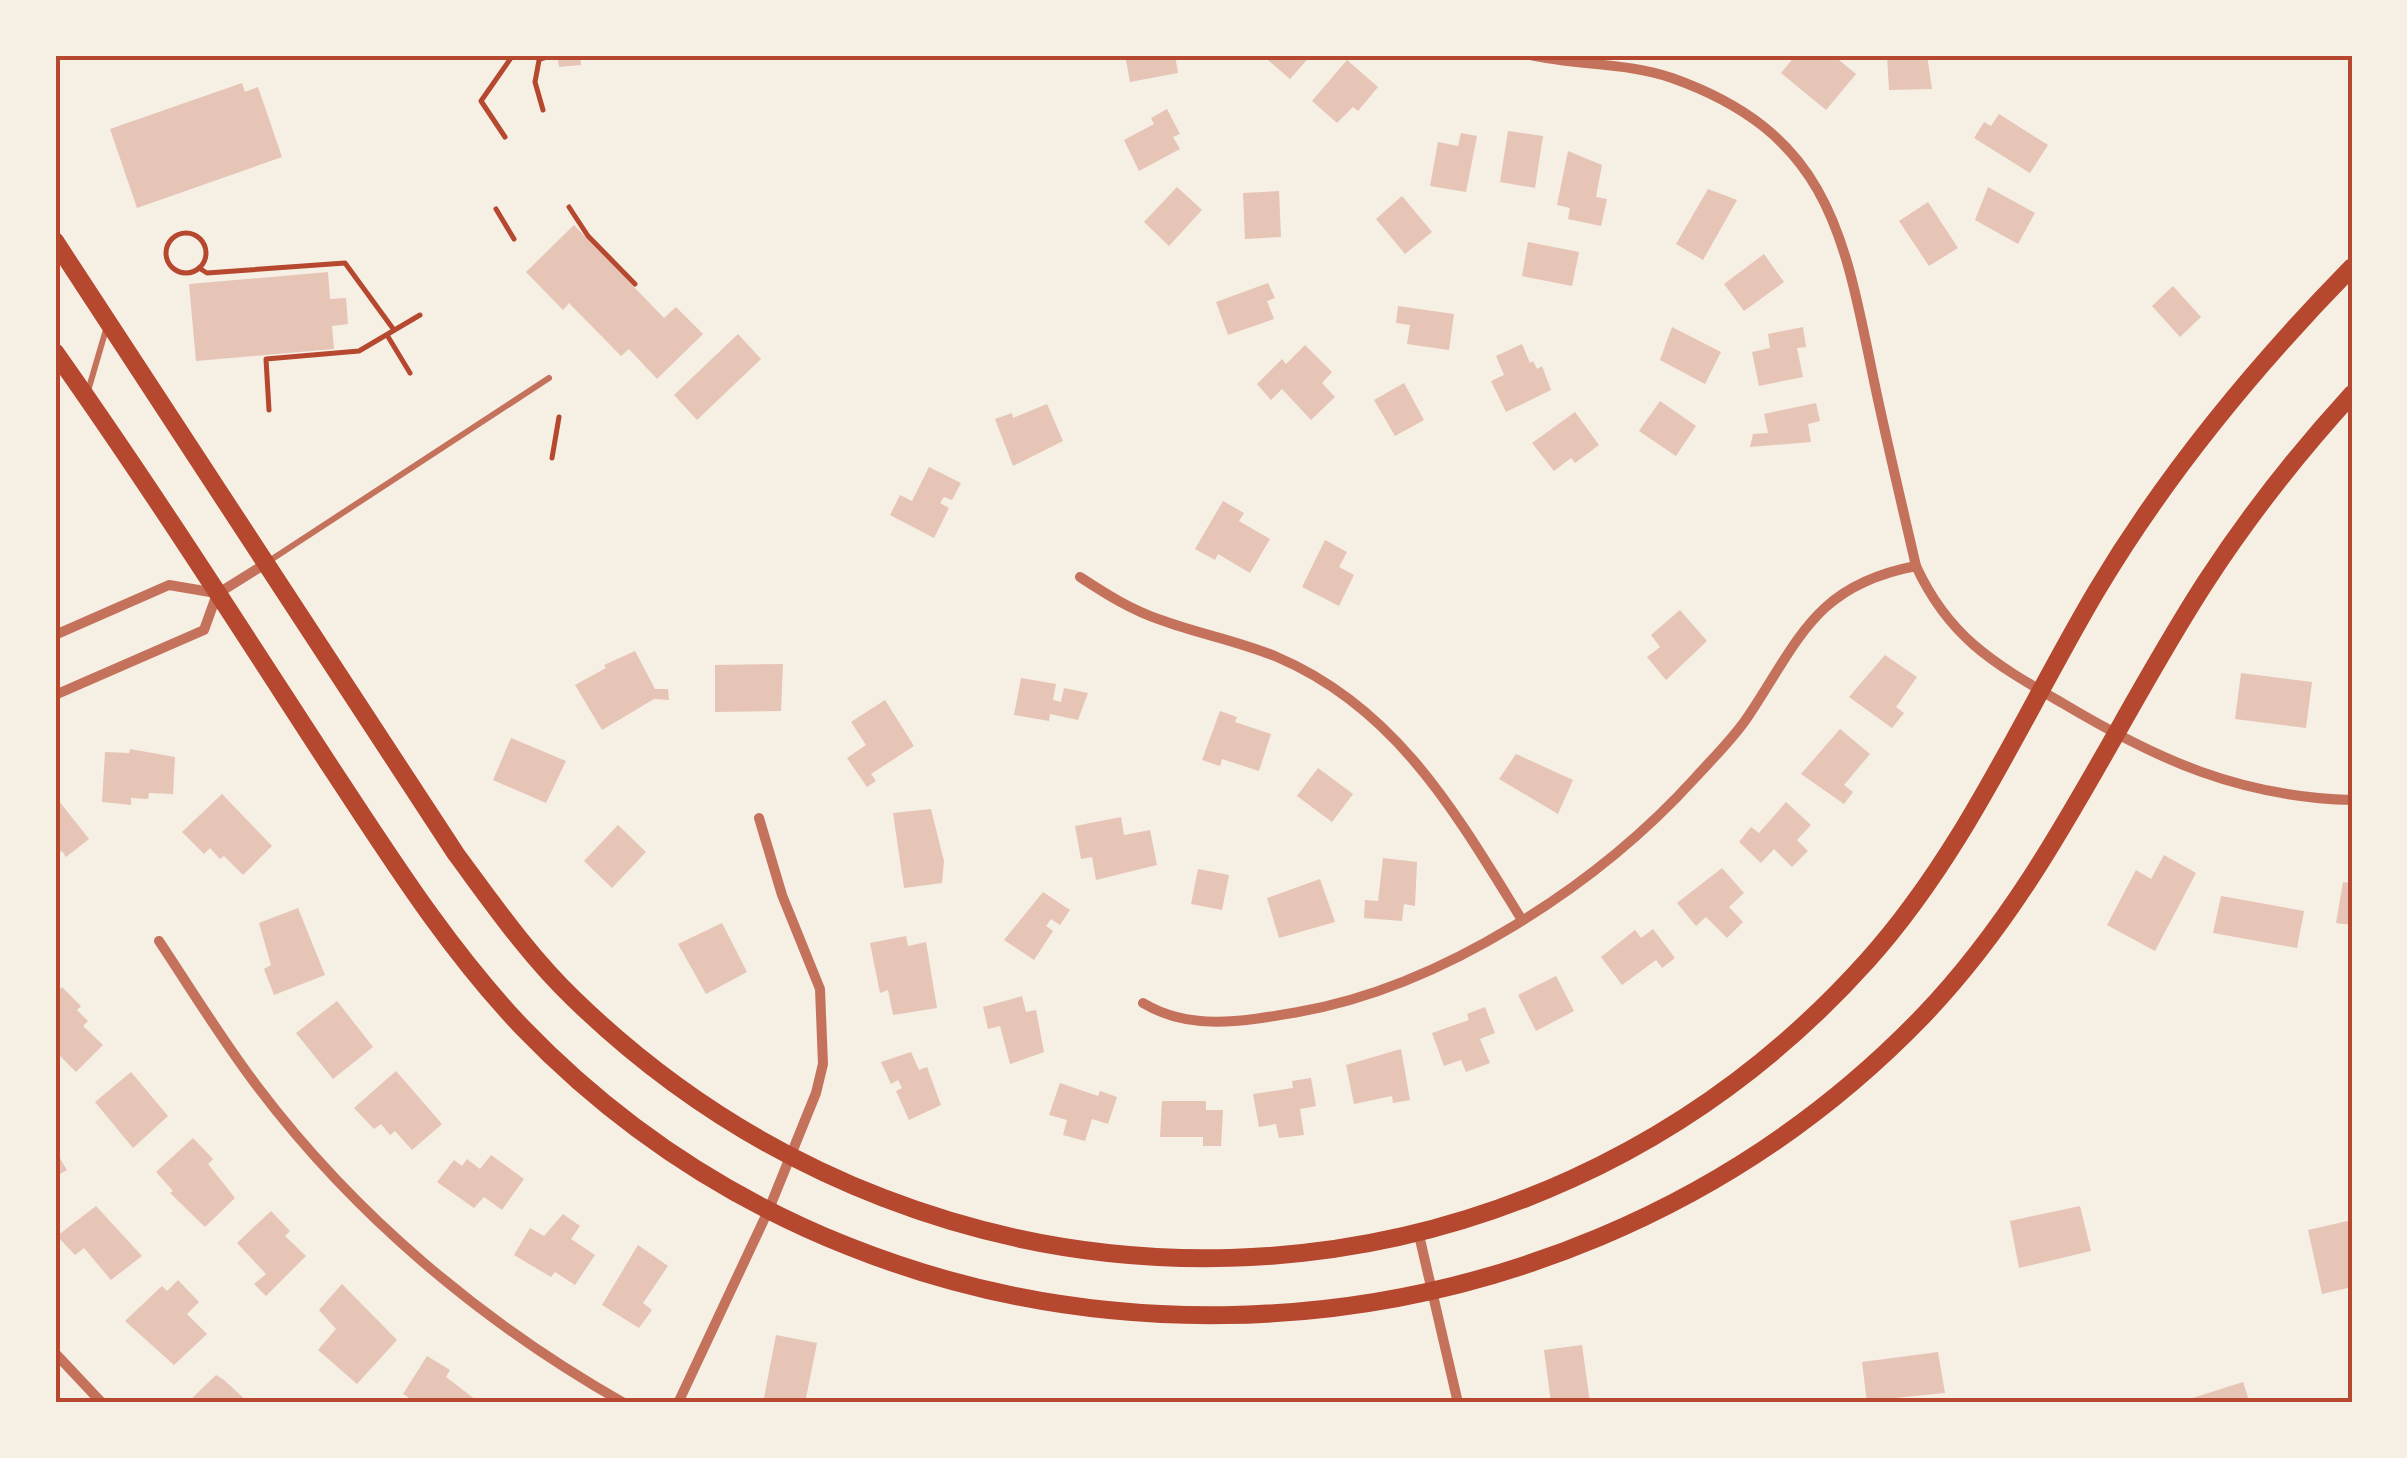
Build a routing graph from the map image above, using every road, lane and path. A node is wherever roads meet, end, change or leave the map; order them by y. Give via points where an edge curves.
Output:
1 (514, 55) edge
2 (554, 55) edge
3 (1530, 55) edge
4 (540, 57) edge
5 (544, 110) dead end
6 (505, 136) dead end
7 (570, 207) dead end
8 (496, 209) dead end
9 (514, 239) dead end
10 (55, 241) edge
11 (198, 268) junction
12 (2352, 268) edge
13 (635, 284) dead end
14 (420, 315) dead end
15 (108, 324) junction
16 (394, 330) junction
17 (387, 335) junction
18 (55, 352) edge
19 (410, 373) dead end
20 (549, 378) dead end
21 (2352, 394) edge
22 (87, 397) junction
23 (270, 410) dead end
24 (559, 417) dead end
25 (552, 458) dead end
26 (265, 564) junction
27 (1916, 566) junction
28 (1080, 578) dead end
29 (217, 594) junction
30 (55, 635) edge
31 (2040, 690) junction
32 (55, 695) edge
33 (2116, 735) junction
34 (2352, 800) edge
35 (759, 818) dead end
36 (1522, 920) junction
37 (158, 941) dead end
38 (1143, 1004) dead end
39 (791, 1156) junction
40 (769, 1209) junction
41 (1419, 1235) junction
42 (1433, 1291) junction
43 (55, 1354) edge
44 (102, 1403) edge
45 (624, 1403) edge
46 (678, 1403) edge
47 (1458, 1403) edge

1 - 6 path via 481,101
2 - 4 path
3 - 27 street via 1670,77 1718,98 1770,134 1807,174 1850,260
4 - 5 path via 536,82
7 - 13 path
8 - 9 path
10 - 15 main road
11 - 11 path via 206,256 201,240 188,234 174,238 166,253 170,264 184,273
11 - 16 path via 207,273 345,263
12 - 31 main road via 2216,416 2099,587
14 - 16 path
15 - 22 lane
15 - 26 main road
16 - 17 path
17 - 19 path
17 - 23 path via 359,351 266,359
18 - 22 main road
20 - 26 lane
21 - 33 main road via 2260,503
22 - 29 main road
24 - 25 path
26 - 29 street
26 - 39 main road via 456,854 568,994 654,1068
27 - 31 street via 1952,629
27 - 36 street via 1883,572 1825,604 1794,639 1747,718 1692,781 1619,850
28 - 36 street via 1144,614 1280,658 1360,706 1444,794
29 - 30 street via 169,585
29 - 32 street via 204,630
29 - 40 main road via 471,970 582,1083 634,1125
31 - 33 street
31 - 41 main road via 1914,905 1768,1057 1641,1146 1515,1205
33 - 34 street via 2216,780
33 - 42 main road via 2028,885 1980,951 1926,1013 1818,1111 1671,1205 1598,1239
35 - 39 street via 820,988 825,1026 816,1093
36 - 38 street via 1448,960 1316,1009 1203,1023
37 - 45 street via 256,1085 362,1206 512,1334
39 - 40 street
39 - 41 main road via 966,1227 1113,1255 1279,1258
40 - 42 main road via 886,1262 972,1288 1113,1314 1263,1315
40 - 46 street
41 - 42 street
42 - 47 street
43 - 44 street

